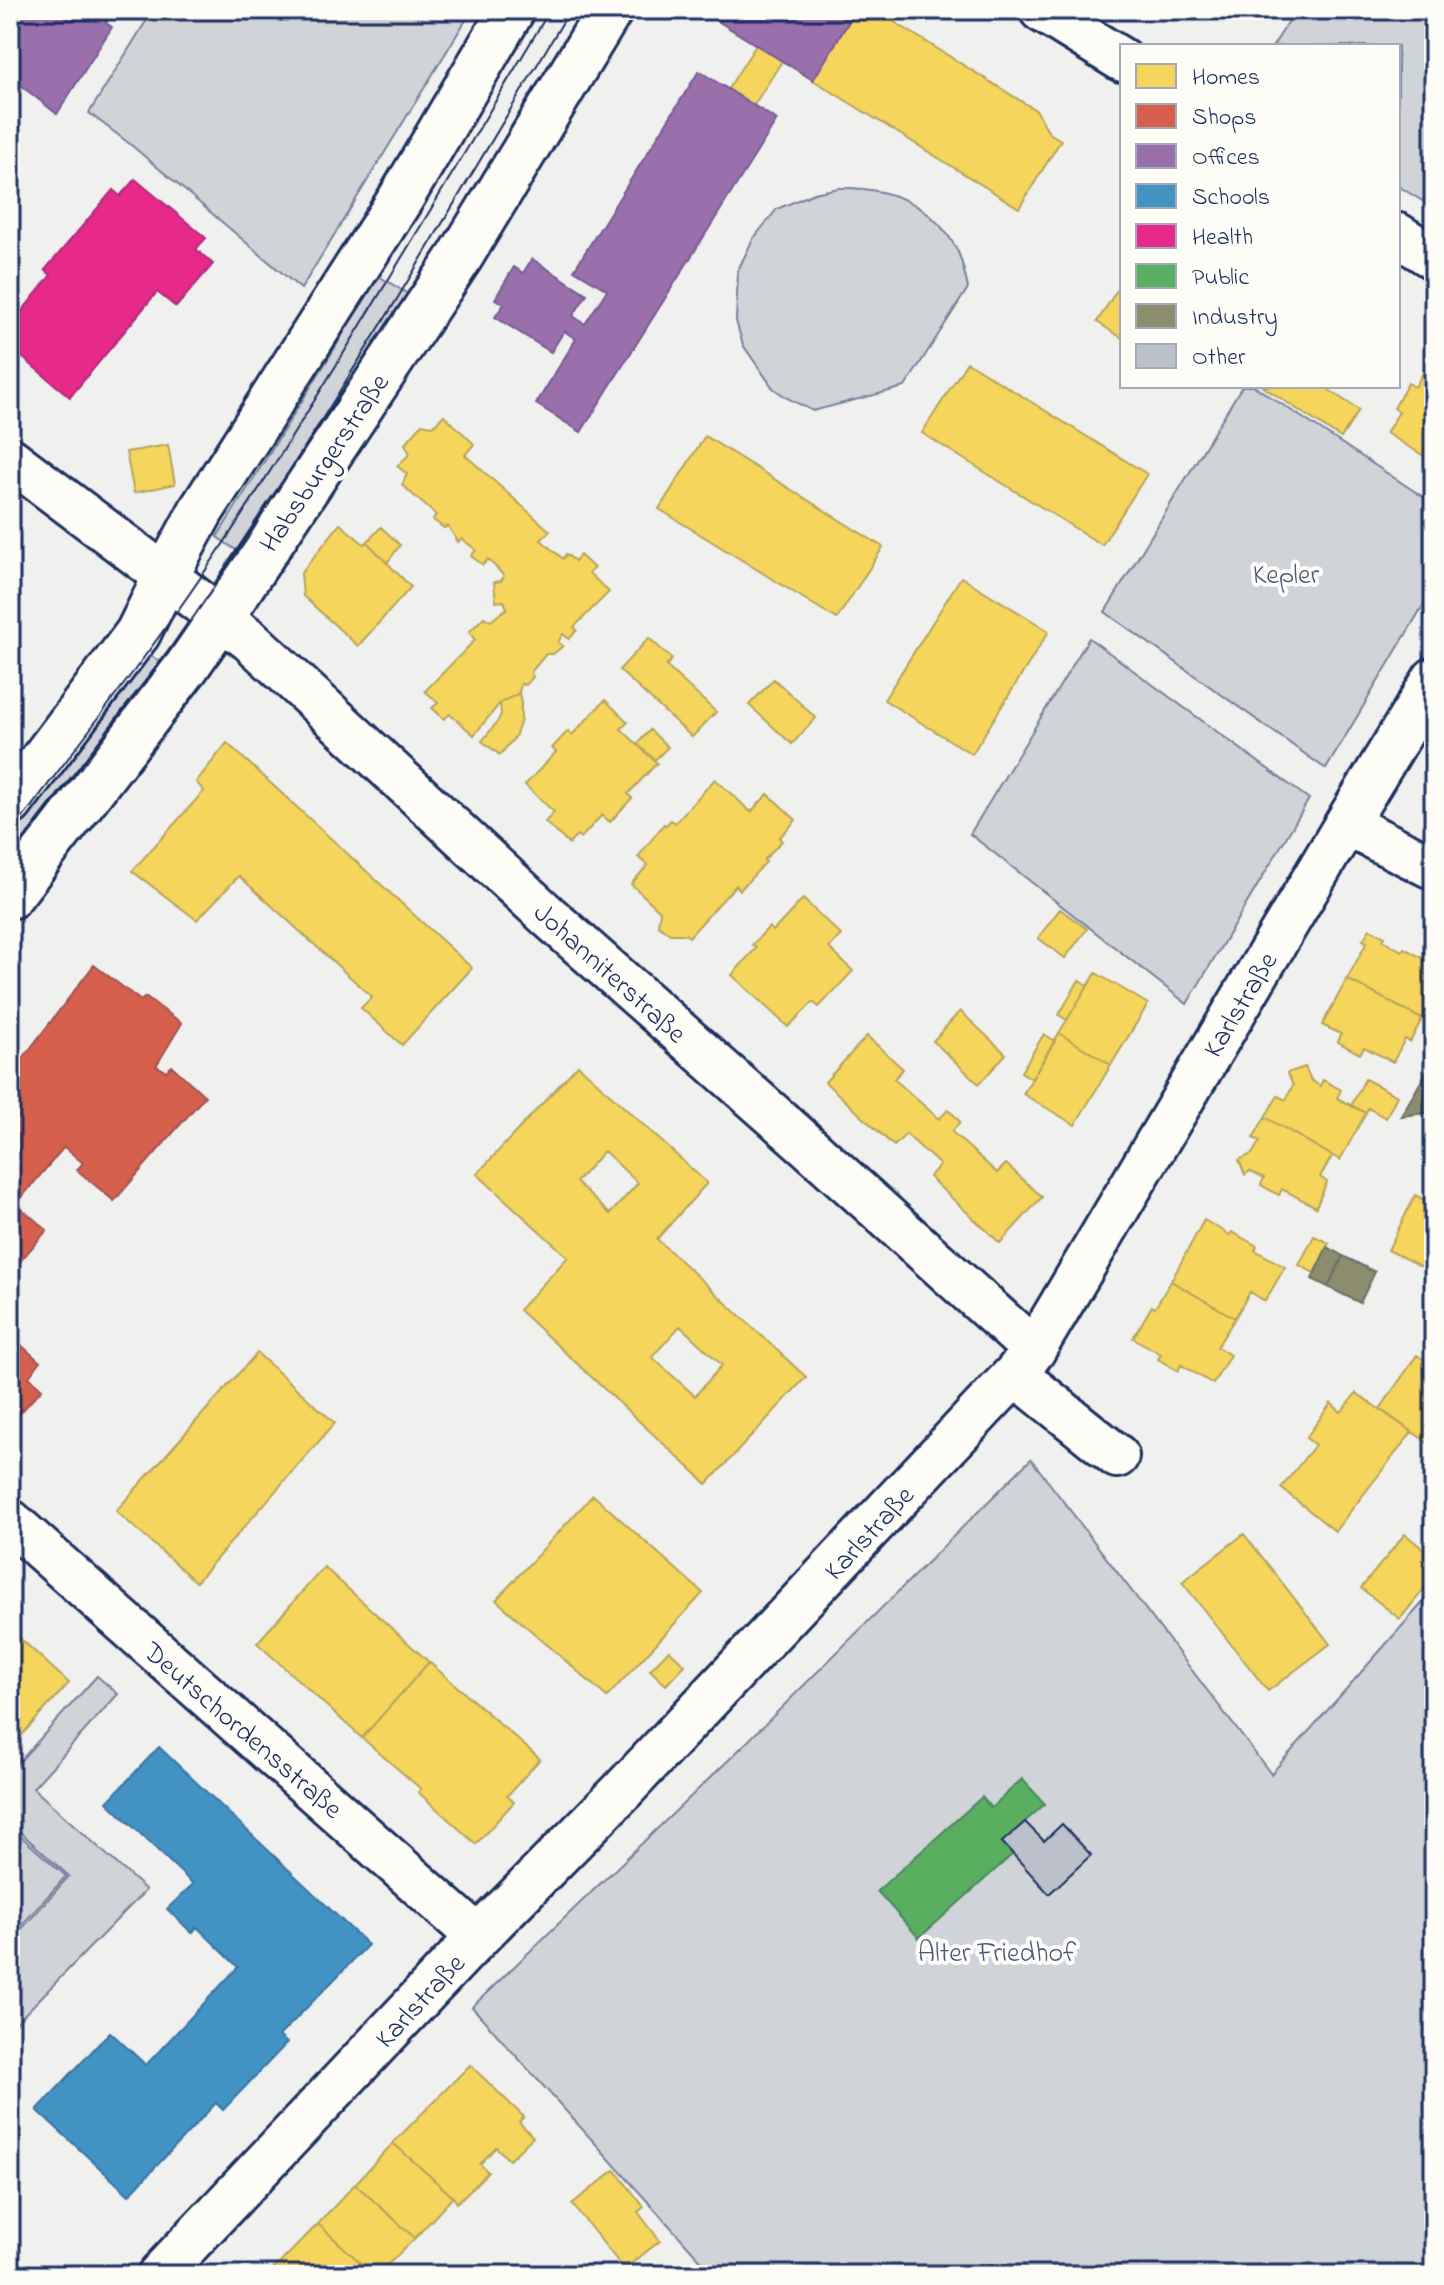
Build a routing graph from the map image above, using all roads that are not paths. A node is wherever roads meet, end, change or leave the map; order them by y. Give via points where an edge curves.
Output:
1 (512, 10) edge
2 (610, 10) edge
3 (1041, 10) edge
4 (1120, 59) edge
5 (1400, 236) edge
6 (1434, 258) edge
7 (10, 459) edge
8 (192, 595) junction
9 (1434, 679) edge
10 (10, 803) edge
11 (1346, 824) junction
12 (1434, 868) edge
13 (10, 896) edge
14 (1025, 1362) junction
15 (1117, 1456) dead end
16 (10, 1521) edge
17 (478, 1937) junction
18 (159, 2275) edge

1 - 8 main road, Habsburgerstraße via 401,198 201,511
2 - 8 main road, Habsburgerstraße via 460,257
3 - 4 street
5 - 6 street
7 - 8 street, Johanniterstraße
8 - 10 main road, Habsburgerstraße via 138,633
8 - 13 main road, Habsburgerstraße via 187,666
8 - 14 street, Johanniterstraße via 250,640 549,917 808,1146
9 - 11 street, Karlstraße
11 - 12 street
11 - 14 street, Karlstraße
14 - 15 street, Johanniterstraße
14 - 17 street, Karlstraße
16 - 17 street, Deutschordensstraße
17 - 18 street, Karlstraße

